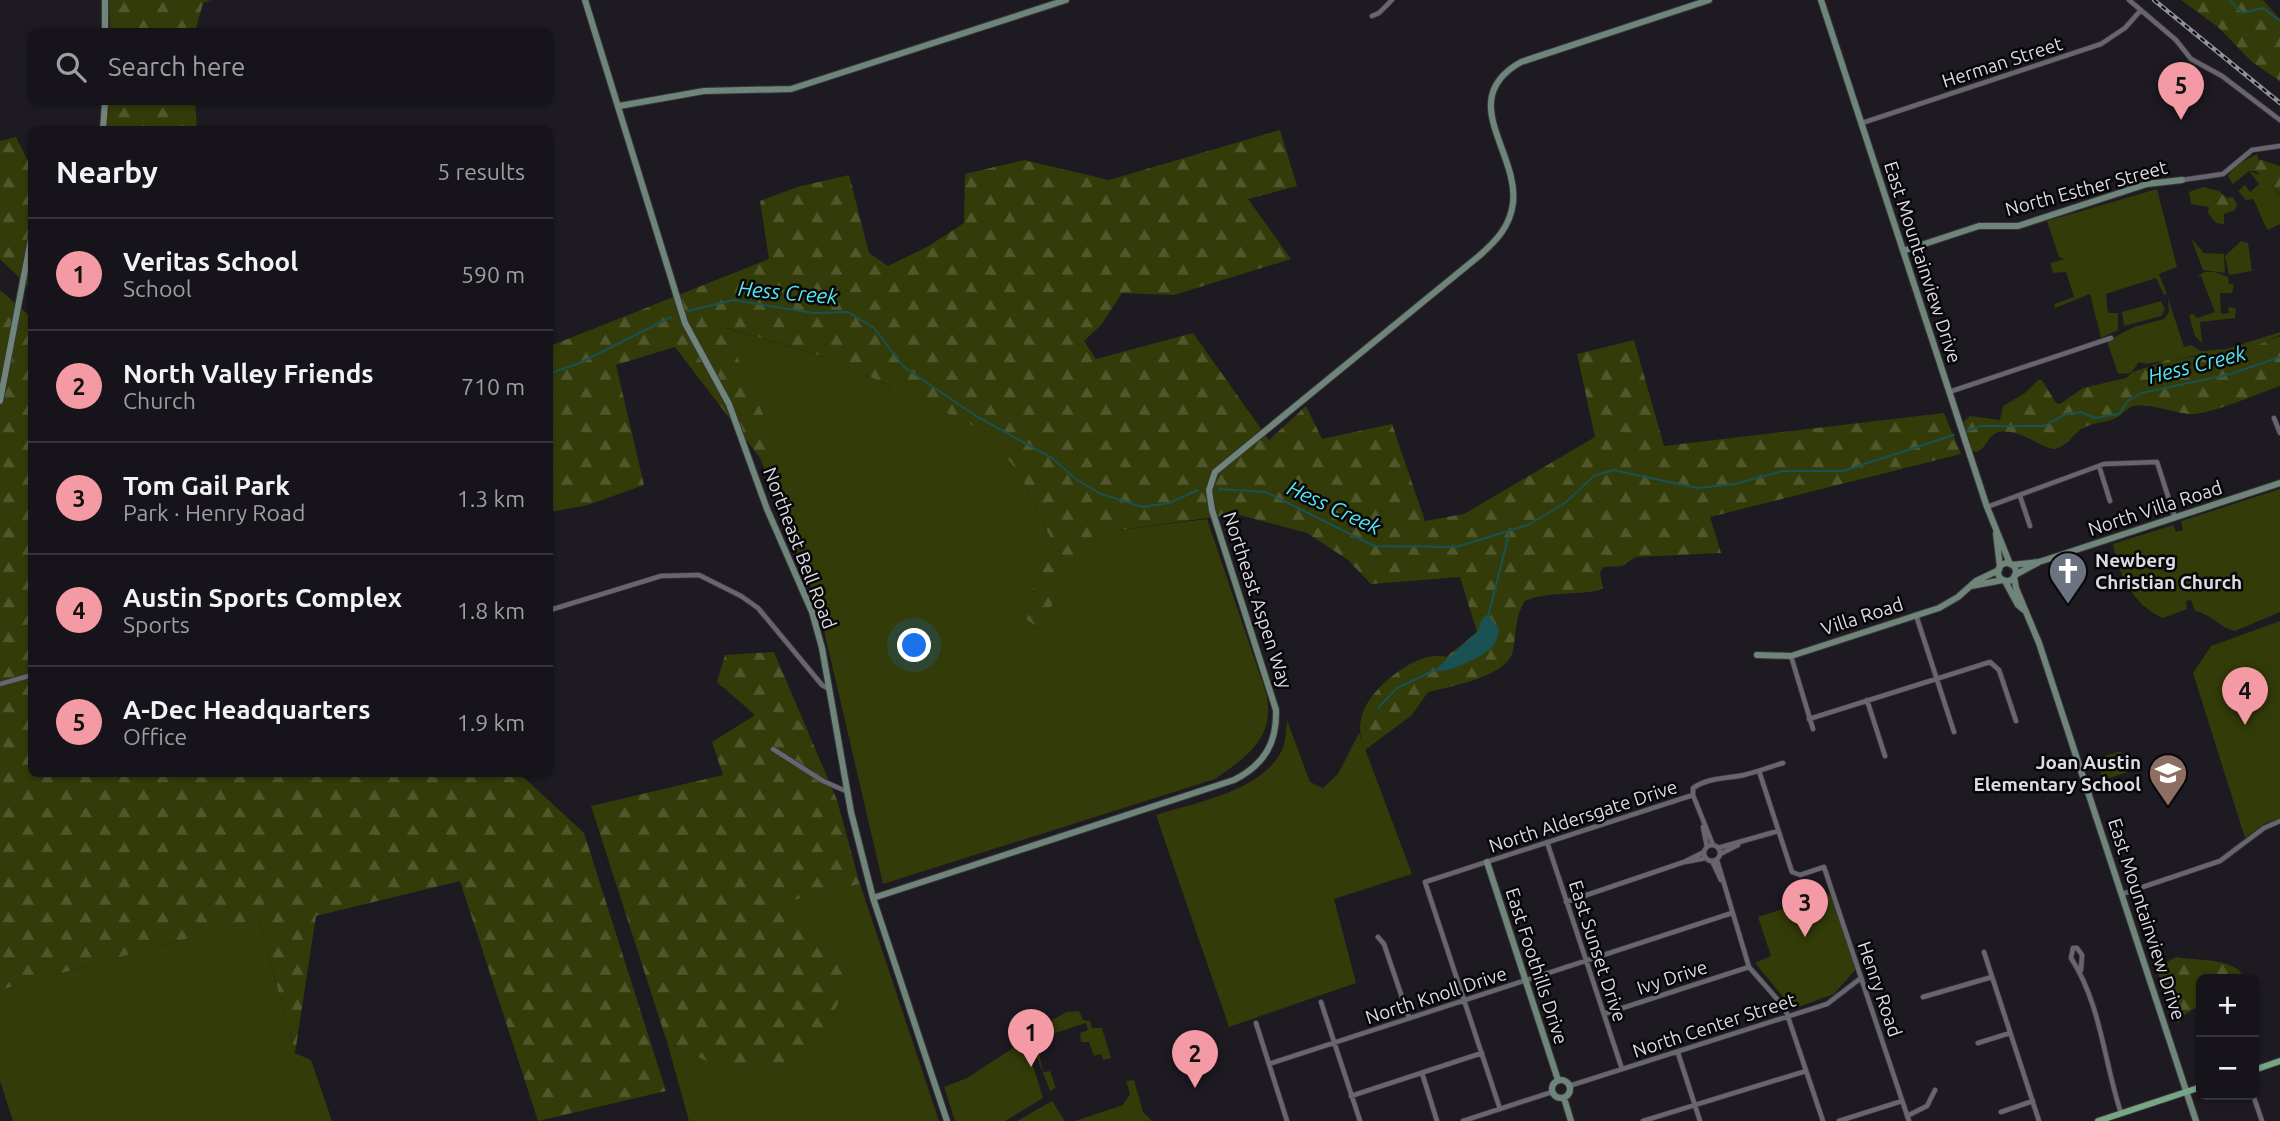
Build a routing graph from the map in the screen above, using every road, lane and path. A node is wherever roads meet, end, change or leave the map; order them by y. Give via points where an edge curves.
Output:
1 (105, 0) edge
2 (584, 0) edge
3 (1066, 0) edge
4 (1392, 0) edge
5 (1709, 0) edge
6 (1821, 0) edge
7 (2129, 0) edge
8 (2141, 10) junction
9 (1373, 16) dead end
10 (105, 28) edge
11 (105, 105) edge
12 (618, 106) junction
13 (2280, 120) edge
14 (1862, 123) junction
15 (103, 126) edge
16 (2280, 146) edge
17 (2182, 180) joint
18 (1903, 251) junction
19 (28, 255) edge
20 (2111, 338) dead end
21 (1949, 393) junction
22 (0, 401) edge
23 (2274, 418) dead end
24 (2280, 433) edge
25 (2099, 466) junction
26 (2280, 483) edge
27 (2020, 496) junction
28 (2110, 501) dead end
29 (1987, 507) junction
30 (2175, 518) junction
31 (2030, 526) dead end
32 (1996, 534) junction
33 (2039, 562) junction
34 (2011, 565) junction
35 (1999, 569) junction
36 (2015, 576) junction
37 (2004, 580) junction
38 (1971, 586) junction
39 (553, 609) edge
40 (2024, 610) junction
41 (1916, 615) junction
42 (1757, 655) dead end
43 (1791, 656) junction
44 (28, 676) edge
45 (1937, 677) junction
46 (0, 684) edge
47 (830, 689) junction
48 (1867, 700) junction
49 (1809, 719) junction
50 (2016, 722) dead end
51 (1813, 729) dead end
52 (1954, 732) dead end
53 (773, 749) dead end
54 (1885, 756) dead end
55 (1783, 763) dead end
56 (1759, 771) junction
57 (848, 792) junction
58 (1693, 795) junction
59 (2280, 821) edge
60 (1778, 831) junction
61 (1547, 842) junction
62 (1712, 851) junction
63 (1714, 861) junction
64 (1487, 862) junction
65 (2122, 894) junction
66 (873, 898) junction
67 (1566, 902) junction
68 (1732, 913) junction
69 (1378, 937) dead end
70 (1984, 952) dead end
71 (1586, 960) junction
72 (1749, 967) junction
73 (2081, 970) junction
74 (1992, 977) junction
75 (1861, 978) junction
76 (1525, 980) junction
77 (1923, 997) dead end
78 (1464, 1000) junction
79 (1321, 1002) dead end
80 (1604, 1014) junction
81 (1788, 1016) junction
82 (1409, 1018) junction
83 (1256, 1023) dead end
84 (2010, 1033) junction
85 (1334, 1043) junction
86 (1978, 1044) dead end
87 (1482, 1053) junction
88 (1678, 1053) junction
89 (2280, 1061) edge
90 (1269, 1064) junction
91 (2259, 1068) edge
92 (1622, 1069) junction
93 (1806, 1071) junction
94 (1422, 1073) junction
95 (1558, 1080) junction
96 (1569, 1086) junction
97 (2196, 1089) edge
98 (1935, 1090) dead end
99 (1552, 1092) junction
100 (2187, 1092) junction
101 (1351, 1096) junction
102 (1564, 1098) junction
103 (2255, 1100) edge
104 (1902, 1101) junction
105 (2033, 1101) junction
106 (1695, 1104) junction
107 (1500, 1109) junction
108 (2001, 1112) dead end
109 (2121, 1114) junction
110 (1908, 1119) edge
111 (947, 1121) edge
112 (1287, 1121) edge
113 (1360, 1121) edge
114 (1437, 1121) edge
115 (1463, 1121) edge
116 (1571, 1121) edge
117 (1643, 1121) edge
118 (1700, 1121) edge
119 (1823, 1121) edge
120 (1839, 1121) edge
121 (2039, 1121) edge
122 (2098, 1121) edge
123 (2196, 1121) edge
124 (2262, 1121) edge

1 - 10 street
2 - 12 street, Northeast Bell Road
3 - 12 street via 790,89 704,92
4 - 9 street
5 - 66 street, Northeast Aspen Way via 1521,62 1503,75 1490,109 1512,183 1511,211 1503,231 1221,466 1211,480 1212,510 1276,709 1274,739 1262,761 1234,780
6 - 14 street, East Mountainview Drive
7 - 8 street
8 - 13 street via 2191,59
8 - 14 street, Herman Street via 2101,44
11 - 15 street
12 - 47 street, Northeast Bell Road via 673,292 689,332 729,404 767,509 803,590 819,635
14 - 18 street, East Mountainview Drive
16 - 17 street, North Esther Street via 2245,154 2223,174
17 - 18 street, North Esther Street via 2147,184 2018,226 1979,226
18 - 21 street, East Mountainview Drive
19 - 22 street
20 - 21 street
21 - 29 street, East Mountainview Drive
23 - 24 street
25 - 27 street
25 - 28 street
25 - 30 street via 2157,462
26 - 30 street, North Villa Road
27 - 29 street
27 - 31 street
29 - 32 street, East Mountainview Drive
30 - 33 street, North Villa Road
32 - 34 street, East Mountainview Drive
32 - 35 street, East Mountainview Drive
33 - 34 street, North Villa Road
33 - 36 street, North Villa Road
34 - 35 street, North Villa Road
34 - 36 street, East Mountainview Drive
35 - 37 street, East Mountainview Drive
35 - 38 street, Villa Road
36 - 37 street, North Villa Road
36 - 40 street, East Mountainview Drive
37 - 38 street, Villa Road
37 - 40 street, East Mountainview Drive
38 - 41 street, Villa Road via 1949,603
39 - 47 street via 661,576 699,575 758,608
40 - 65 street, East Mountainview Drive
41 - 43 street, Villa Road
41 - 45 street
42 - 43 street, Villa Road
43 - 49 street
44 - 46 street
45 - 48 street
45 - 50 street via 1982,663 1994,664
45 - 52 street
47 - 57 street, Northeast Bell Road
48 - 49 street
48 - 54 street
49 - 51 street
53 - 57 street
55 - 56 street, North Aldersgate Drive
56 - 58 street, North Aldersgate Drive via 1698,784
56 - 60 street
57 - 66 street, Northeast Bell Road
58 - 61 street, North Aldersgate Drive
58 - 62 street
59 - 65 street via 2220,861
60 - 62 street
60 - 75 street, Henry Road via 1792,872 1800,875 1824,867
61 - 64 street, North Aldersgate Drive
61 - 67 street, East Sunset Drive
62 - 63 street
62 - 63 street
62 - 67 street
63 - 68 street
64 - 76 street, East Foothills Drive
64 - 78 street, North Aldersgate Drive via 1425,882
65 - 100 street, East Mountainview Drive
66 - 111 street, Northeast Bell Road
67 - 71 street, East Sunset Drive
68 - 71 street, North Knoll Drive
68 - 72 street
69 - 82 street
70 - 74 street
71 - 76 street, North Knoll Drive
71 - 80 street, East Sunset Drive
72 - 80 street, Ivy Drive
72 - 81 street via 1780,1000
73 - 73 street via 2082,955 2073,948 2071,958
73 - 109 street
74 - 77 street
74 - 84 street
75 - 81 street, North Center Street via 1826,1004
75 - 104 street, Henry Road
76 - 78 street, North Knoll Drive
76 - 95 street, East Foothills Drive
78 - 82 street, North Knoll Drive
78 - 87 street
79 - 85 street
80 - 92 street, East Sunset Drive
81 - 88 street, North Center Street
81 - 93 street
82 - 85 street, North Knoll Drive
83 - 90 street
84 - 86 street
84 - 105 street
85 - 90 street, North Knoll Drive
85 - 101 street
87 - 94 street
87 - 107 street
88 - 92 street, North Center Street
88 - 106 street
89 - 91 main road
90 - 112 street
92 - 96 street, North Center Street
93 - 106 street
93 - 119 street
94 - 101 street
94 - 114 street
95 - 96 street
95 - 99 street
96 - 102 street
97 - 100 main road
98 - 110 street via 1927,1106
99 - 102 street
99 - 107 street
100 - 109 main road
100 - 123 street, East Mountainview Drive
101 - 113 street
102 - 116 street
103 - 124 street
104 - 110 street, Henry Road
104 - 120 street
105 - 108 street
105 - 121 street
106 - 117 street
106 - 118 street
107 - 115 street
109 - 122 main road

